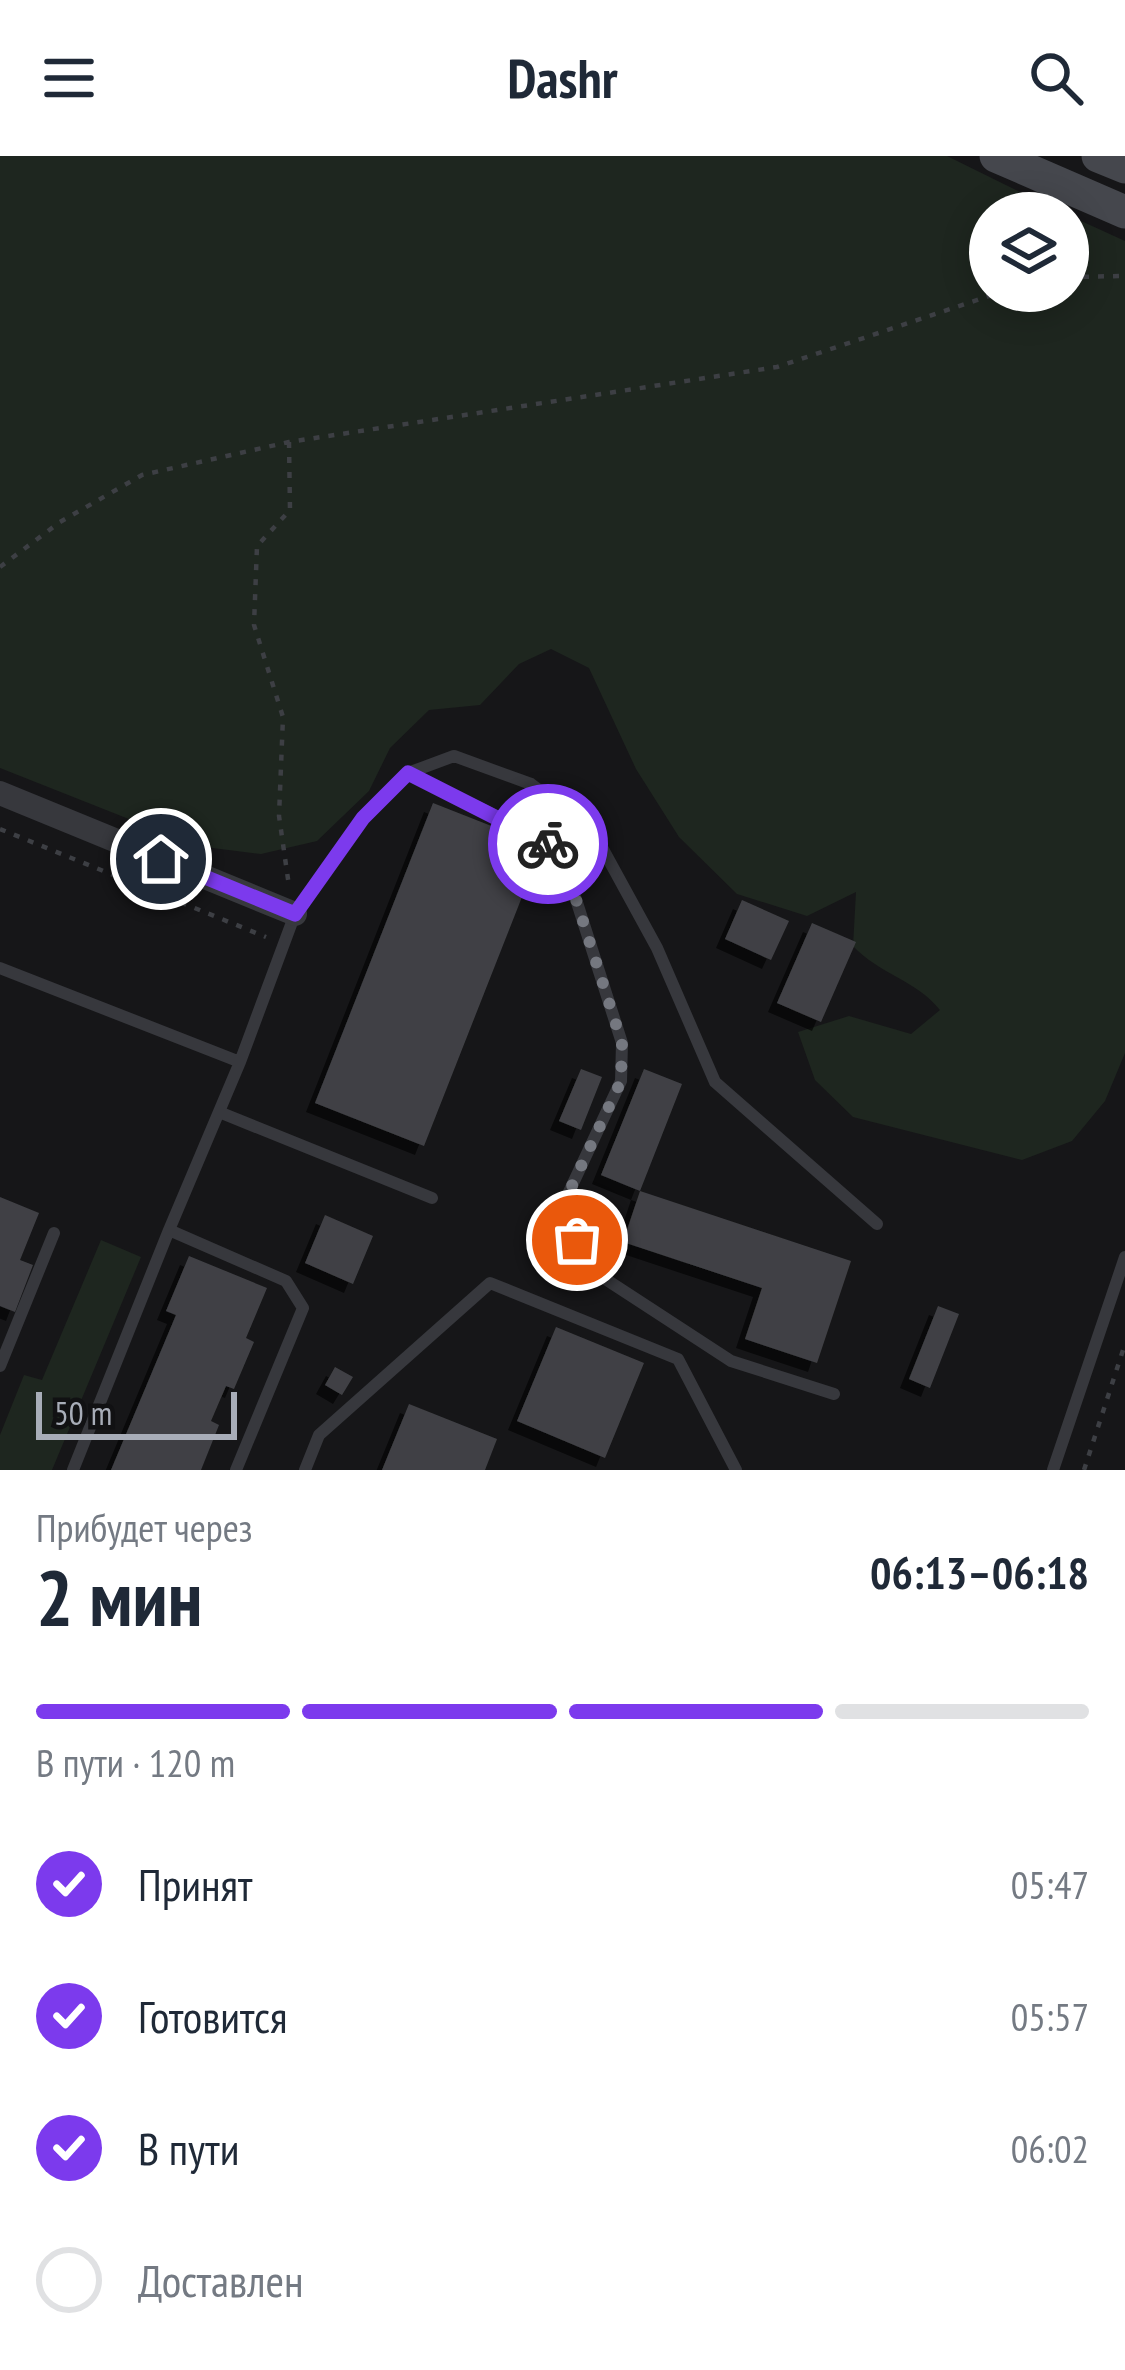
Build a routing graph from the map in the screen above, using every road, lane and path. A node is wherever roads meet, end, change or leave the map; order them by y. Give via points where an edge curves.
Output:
1 (996, 156) edge
2 (1098, 156) edge
3 (1125, 166) edge
4 (1125, 212) edge
5 (1125, 276) edge
6 (1089, 277) edge
7 (969, 303) edge
8 (289, 442) junction
9 (0, 567) edge
10 (408, 773) junction
11 (0, 794) edge
12 (0, 829) edge
13 (288, 911) junction
14 (0, 968) edge
15 (240, 1062) junction
16 (219, 1112) junction
17 (432, 1198) dead end
18 (878, 1224) dead end
19 (169, 1230) junction
20 (54, 1233) dead end
21 (1125, 1257) edge
22 (1125, 1344) edge
23 (0, 1366) edge
24 (834, 1394) dead end
25 (73, 1470) edge
26 (236, 1470) edge
27 (305, 1470) edge
28 (736, 1470) edge
29 (1053, 1470) edge
30 (1084, 1470) edge

1 - 4 main road
2 - 3 main road
5 - 6 path
7 - 8 path via 777,368
8 - 9 path via 142,475
8 - 13 path via 290,509 257,546 254,625 284,717 279,816
10 - 13 lane
10 - 18 lane via 454,756 531,784 592,831 657,948 715,1082
10 - 24 lane via 543,839 564,862 622,1043 621,1081 561,1209 592,1271 731,1361
11 - 13 street
12 - 13 path via 269,938
13 - 15 lane
14 - 15 lane
15 - 16 lane
16 - 17 lane
16 - 19 lane
19 - 25 lane
19 - 26 lane via 286,1281 303,1307
20 - 23 lane
21 - 29 lane
22 - 30 path
27 - 28 lane via 319,1435 490,1283 678,1359

